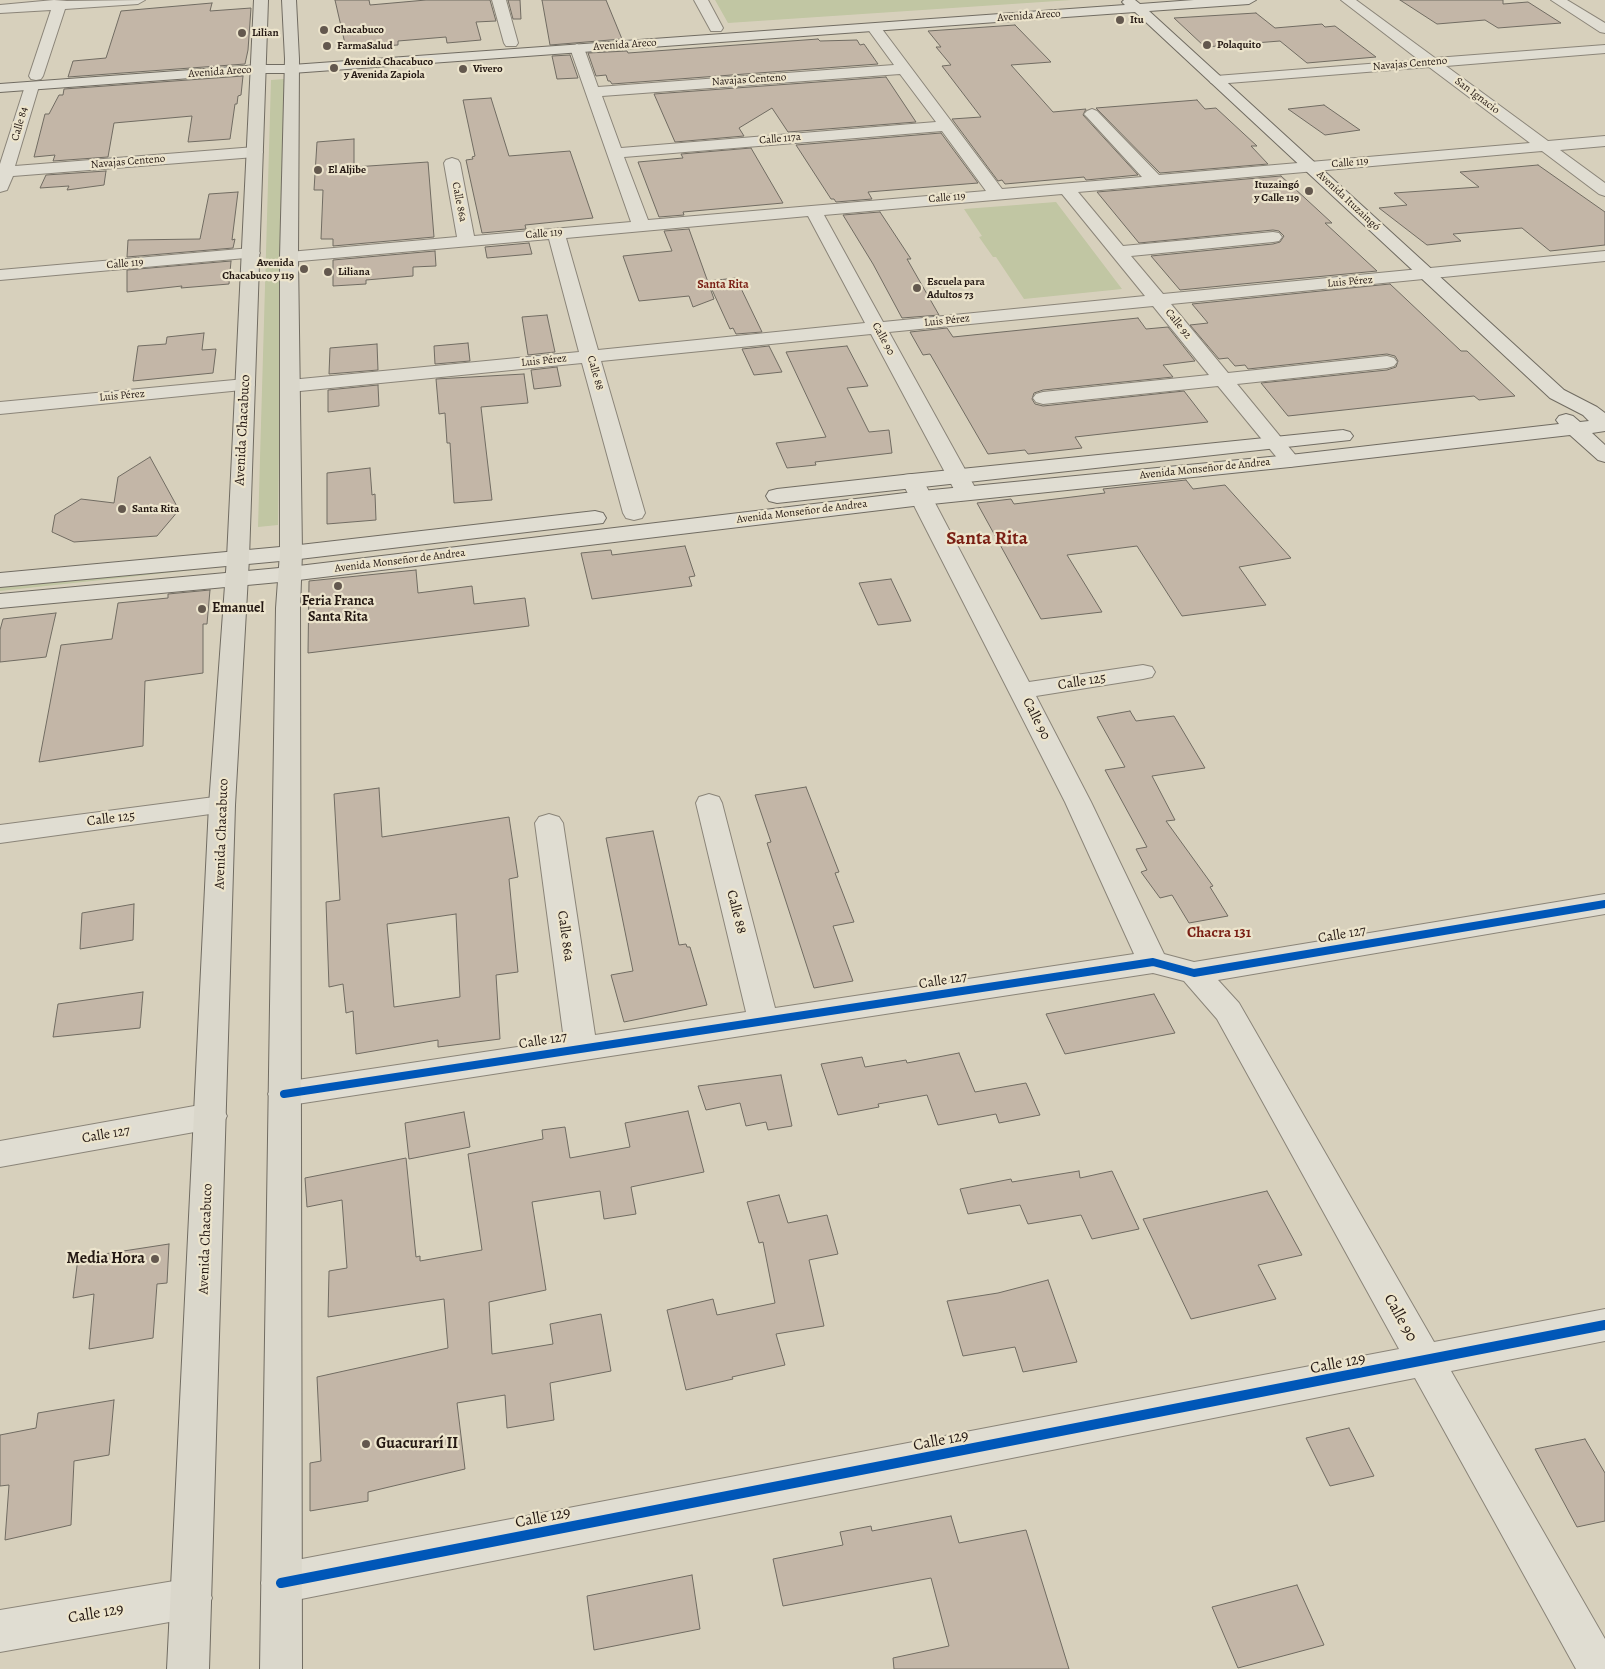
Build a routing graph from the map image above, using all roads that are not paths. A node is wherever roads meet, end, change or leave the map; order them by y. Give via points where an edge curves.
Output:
1 (138, 0) edge
2 (261, 0) edge
3 (289, 0) edge
4 (499, 0) edge
5 (701, 0) edge
6 (1249, 0) edge
7 (1348, 0) edge
8 (1558, 0) edge
9 (1132, 2) edge
10 (60, 3) edge
11 (0, 9) edge
12 (716, 28) junction
13 (874, 28) junction
14 (1605, 29) edge
15 (510, 43) junction
16 (578, 48) junction
17 (1605, 49) edge
18 (1432, 62) junction
19 (292, 64) junction
20 (258, 65) junction
21 (904, 69) junction
22 (0, 79) edge
23 (1216, 80) junction
24 (34, 81) junction
25 (0, 88) edge
26 (593, 92) junction
27 (1092, 114) dead end
28 (946, 126) junction
29 (1605, 141) edge
30 (1544, 146) junction
31 (255, 152) junction
32 (614, 152) junction
33 (452, 164) dead end
34 (1310, 167) junction
35 (3, 172) edge
36 (1154, 180) junction
37 (1066, 188) junction
38 (0, 191) edge
39 (1605, 191) edge
40 (997, 194) junction
41 (813, 210) junction
42 (641, 225) junction
43 (556, 233) junction
44 (1274, 237) dead end
45 (466, 241) junction
46 (1118, 252) junction
47 (251, 253) junction
48 (289, 256) junction
49 (1605, 256) edge
50 (1427, 274) junction
51 (0, 275) edge
52 (1158, 300) junction
53 (877, 328) junction
54 (590, 356) junction
55 (1387, 362) dead end
56 (1223, 379) junction
57 (245, 385) junction
58 (290, 386) junction
59 (1043, 398) dead end
60 (0, 408) edge
61 (1564, 412) junction
62 (1601, 418) edge
63 (1275, 443) junction
64 (1605, 456) edge
65 (1290, 461) junction
66 (962, 484) junction
67 (917, 489) junction
68 (634, 514) junction
69 (291, 564) junction
70 (237, 569) junction
71 (0, 580) edge
72 (0, 601) edge
73 (1143, 672) dead end
74 (1021, 691) junction
75 (709, 803) dead end
76 (222, 805) junction
77 (549, 823) dead end
78 (0, 834) edge
79 (1605, 904) edge
80 (1153, 962) junction
81 (1194, 973) junction
82 (763, 1021) junction
83 (581, 1048) junction
84 (284, 1094) junction
85 (212, 1116) junction
86 (0, 1154) edge
87 (1605, 1325) edge
88 (1424, 1361) junction
89 (281, 1583) junction
90 (192, 1598) junction
91 (0, 1631) edge
92 (188, 1669) edge
93 (281, 1669) edge
94 (1599, 1669) edge

1 - 10 street
2 - 20 main road, Avenida Chacabuco
3 - 19 main road
4 - 15 street
5 - 12 street
6 - 9 street, Avenida Areco
7 - 18 street, San Ignacio
8 - 14 street
9 - 12 street, Avenida Areco
9 - 13 street, Avenida Areco
9 - 23 street, Avenida Ituzaingó
10 - 11 street
10 - 24 street, Calle 84
12 - 15 street, Avenida Areco
13 - 16 street, Avenida Areco
13 - 21 street
15 - 19 street, Avenida Areco
16 - 19 street, Avenida Areco
16 - 26 street
17 - 18 street, Navajas Centeno
18 - 23 street, Navajas Centeno
18 - 30 street, San Ignacio
19 - 20 street, Avenida Areco
19 - 48 main road
20 - 24 street, Avenida Areco
20 - 31 main road, Avenida Chacabuco
21 - 26 street, Navajas Centeno
21 - 28 street
22 - 24 street, Avenida Areco
23 - 34 street, Avenida Ituzaingó
24 - 25 street, Avenida Areco
24 - 35 street, Calle 84
26 - 32 street
27 - 36 street
28 - 32 street, Calle 117a
28 - 40 street
29 - 30 street, Calle 119
30 - 34 street, Calle 119
30 - 39 street, San Ignacio
31 - 35 street, Navajas Centeno
31 - 47 main road, Avenida Chacabuco
32 - 42 street
33 - 45 street, Calle 86a
34 - 36 street, Calle 119
34 - 50 street, Avenida Ituzaingó
35 - 38 street, Calle 84
36 - 37 street, Calle 119
37 - 40 street, Calle 119
37 - 46 street, Calle 92
40 - 41 street, Calle 119
41 - 42 street, Calle 119
41 - 53 street, Calle 90
42 - 43 street, Calle 119
43 - 45 street, Calle 119
43 - 54 street, Calle 88
44 - 46 street
45 - 48 street, Calle 119
46 - 52 street, Calle 92
47 - 51 street, Calle 119
47 - 57 main road, Avenida Chacabuco
48 - 58 main road
49 - 50 street, Luis Pérez
50 - 52 street, Luis Pérez
50 - 61 street, Avenida Ituzaingó
52 - 53 street, Luis Pérez
52 - 56 street, Calle 92
53 - 54 street, Luis Pérez
53 - 66 street, Calle 90
54 - 58 street, Luis Pérez
54 - 68 street, Calle 88
55 - 56 street
56 - 59 street
56 - 63 street, Calle 92
57 - 60 street, Luis Pérez
57 - 70 main road, Avenida Chacabuco
58 - 69 main road
61 - 62 street, Avenida Monseñor de Andrea
61 - 62 street, Avenida Ituzaingó
61 - 63 street, Avenida Monseñor de Andrea
61 - 64 street, Avenida Ituzaingó
61 - 65 street, Avenida Monseñor de Andrea
63 - 65 street, Calle 92
63 - 66 street, Avenida Monseñor de Andrea
65 - 66 street, Avenida Monseñor de Andrea
66 - 67 street, Avenida Monseñor de Andrea
67 - 68 street, Avenida Monseñor de Andrea
67 - 69 street, Avenida Monseñor de Andrea
67 - 74 street, Calle 90
68 - 69 street, Avenida Monseñor de Andrea
69 - 70 street, Avenida Monseñor de Andrea
69 - 84 main road
70 - 71 street, Avenida Monseñor de Andrea
70 - 72 street, Avenida Monseñor de Andrea
70 - 76 main road, Avenida Chacabuco
73 - 74 street, Calle 125
74 - 80 street, Calle 90 via 1078,802
75 - 82 street, Calle 88
76 - 78 street, Calle 125
76 - 85 main road, Avenida Chacabuco
77 - 83 street, Calle 86a
79 - 81 street, Calle 127
80 - 81 street, Calle 127
80 - 82 street, Calle 127
81 - 88 street, Calle 90 via 1228,1011
82 - 83 street, Calle 127
83 - 84 street, Calle 127
84 - 89 main road
85 - 86 street, Calle 127
85 - 90 main road, Avenida Chacabuco
87 - 88 street, Calle 129
88 - 89 street, Calle 129
88 - 94 street, Calle 90
89 - 93 main road
90 - 91 street, Calle 129
90 - 92 main road, Avenida Chacabuco

